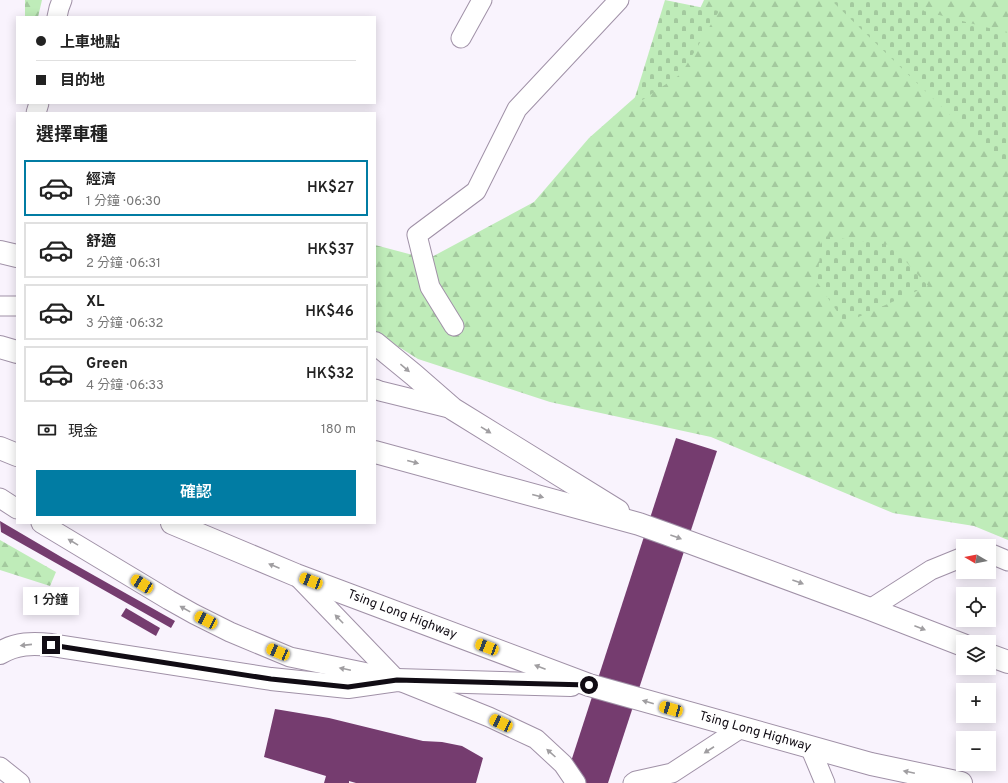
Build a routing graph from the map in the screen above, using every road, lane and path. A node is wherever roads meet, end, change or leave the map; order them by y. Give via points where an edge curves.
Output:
1 (62, 0) edge
2 (482, 0) edge
3 (619, 0) edge
4 (57, 16) edge
5 (461, 38) dead end
6 (0, 252) edge
7 (16, 256) edge
8 (0, 306) edge
9 (16, 306) edge
10 (454, 326) dead end
11 (376, 344) edge
12 (0, 347) edge
13 (16, 352) edge
14 (376, 389) edge
15 (453, 409) junction
16 (0, 448) edge
17 (376, 452) edge
18 (16, 455) edge
19 (0, 498) edge
20 (16, 507) edge
21 (43, 524) edge
22 (174, 524) edge
23 (639, 524) junction
24 (996, 555) edge
25 (956, 560) edge
26 (1008, 561) edge
27 (296, 575) junction
28 (870, 609) junction
29 (956, 642) edge
30 (0, 653) edge
31 (996, 658) edge
32 (1008, 662) edge
33 (397, 680) junction
34 (589, 685) junction
35 (741, 728) junction
36 (810, 747) junction
37 (0, 767) edge
38 (20, 783) edge
39 (576, 783) edge
40 (633, 783) edge
41 (824, 783) edge
42 (960, 783) edge

1 - 4 street
2 - 5 street
3 - 10 street via 518,109 476,191 417,235 430,287
6 - 7 highway
8 - 9 street
11 -> 15 highway
12 - 13 highway
14 - 15 street
15 -> 23 highway
16 - 18 highway
17 -> 23 highway
19 - 20 street
33 -> 21 street via 290,657 230,632 162,596
27 -> 22 highway, Tsing Long Highway
23 -> 28 highway
24 - 26 street
25 - 28 street via 931,570
33 -> 27 street
34 -> 27 highway, Tsing Long Highway
28 -> 29 highway
33 -> 30 highway via 348,687 271,679 44,644 15,646
31 - 32 highway
33 - 34 highway
39 -> 33 street via 563,764 536,739
35 -> 34 highway, Tsing Long Highway
35 - 36 highway, Tsing Long Highway
35 -> 40 street via 672,773
36 - 41 street
42 -> 36 highway, Tsing Long Highway via 871,764
37 - 38 street

